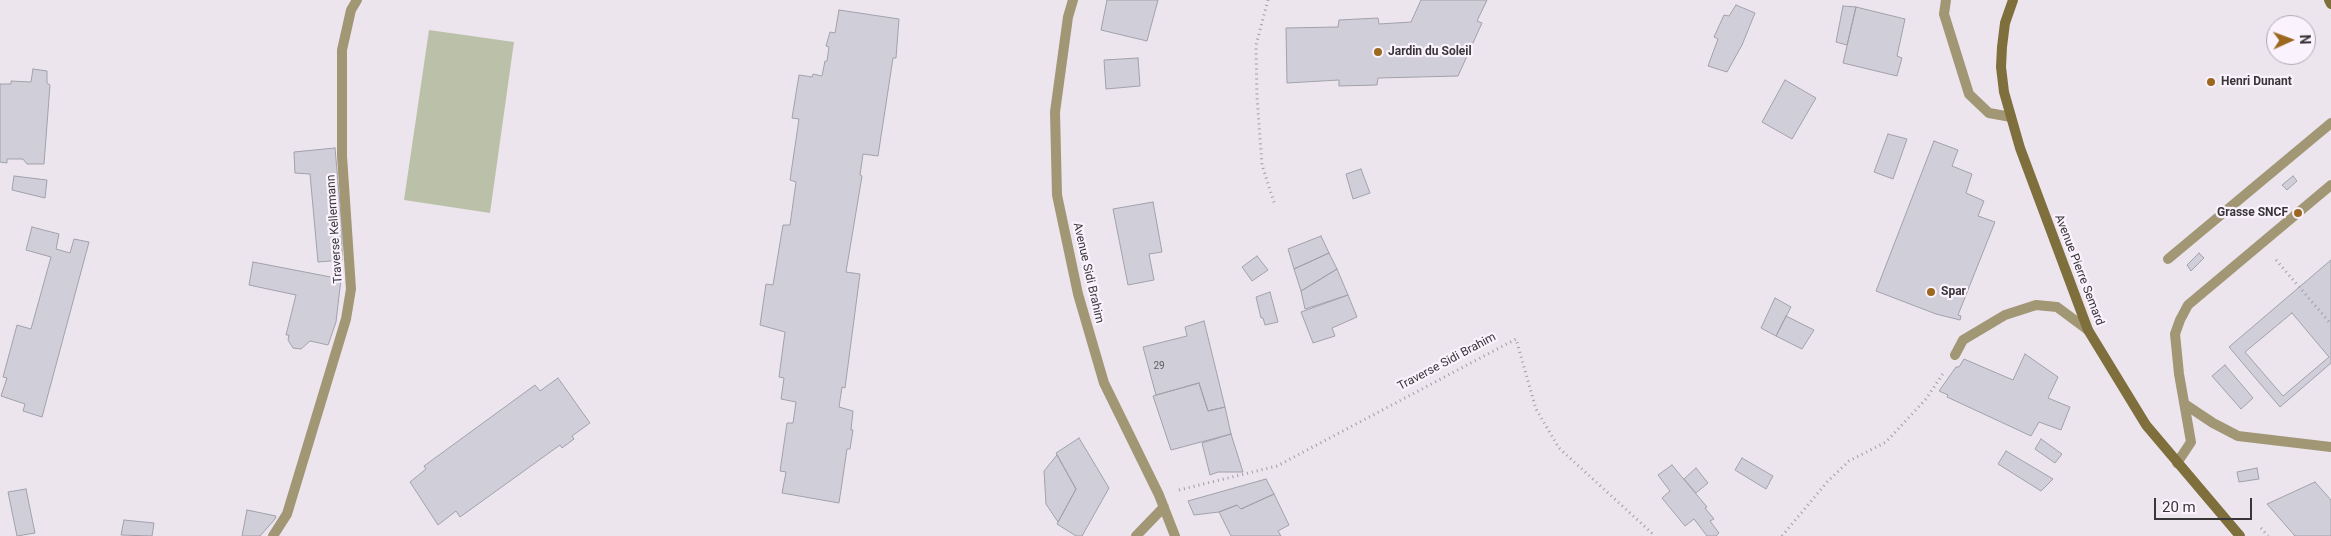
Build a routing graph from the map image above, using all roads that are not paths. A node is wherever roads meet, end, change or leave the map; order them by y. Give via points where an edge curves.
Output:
1 (357, 0) edge
2 (1073, 0) edge
3 (1946, 0) edge
4 (2013, 0) edge
5 (2011, 117) junction
6 (2331, 122) edge
7 (2331, 185) edge
8 (2168, 259) dead end
9 (2088, 330) junction
10 (1955, 355) road end
11 (2186, 405) junction
12 (2331, 447) edge
13 (2178, 463) junction
14 (1164, 508) junction
15 (273, 536) edge
16 (1136, 536) edge
17 (1176, 536) edge
18 (2240, 536) edge

1 - 15 street, Traverse Kellermann via 351,10 342,50 342,156 351,289 346,319 288,514
2 - 14 street, Avenue Sidi Brahim via 1056,112 1057,195 1078,294 1104,383
3 - 5 street via 1944,14 1969,94 1989,113
4 - 5 main road, Avenue Pierre Semard via 2005,23 2001,67
5 - 9 main road, Avenue Pierre Semard
6 - 8 street
7 - 11 street via 2188,305 2175,334
9 - 10 street via 2057,307 2036,305 2005,315 1963,340
9 - 13 main road, Avenue Pierre Semard via 2134,408
11 - 12 street via 2238,436
11 - 13 street via 2191,442
13 - 18 main road, Avenue Pierre Semard
14 - 16 street
14 - 17 street, Avenue Sidi Brahim

